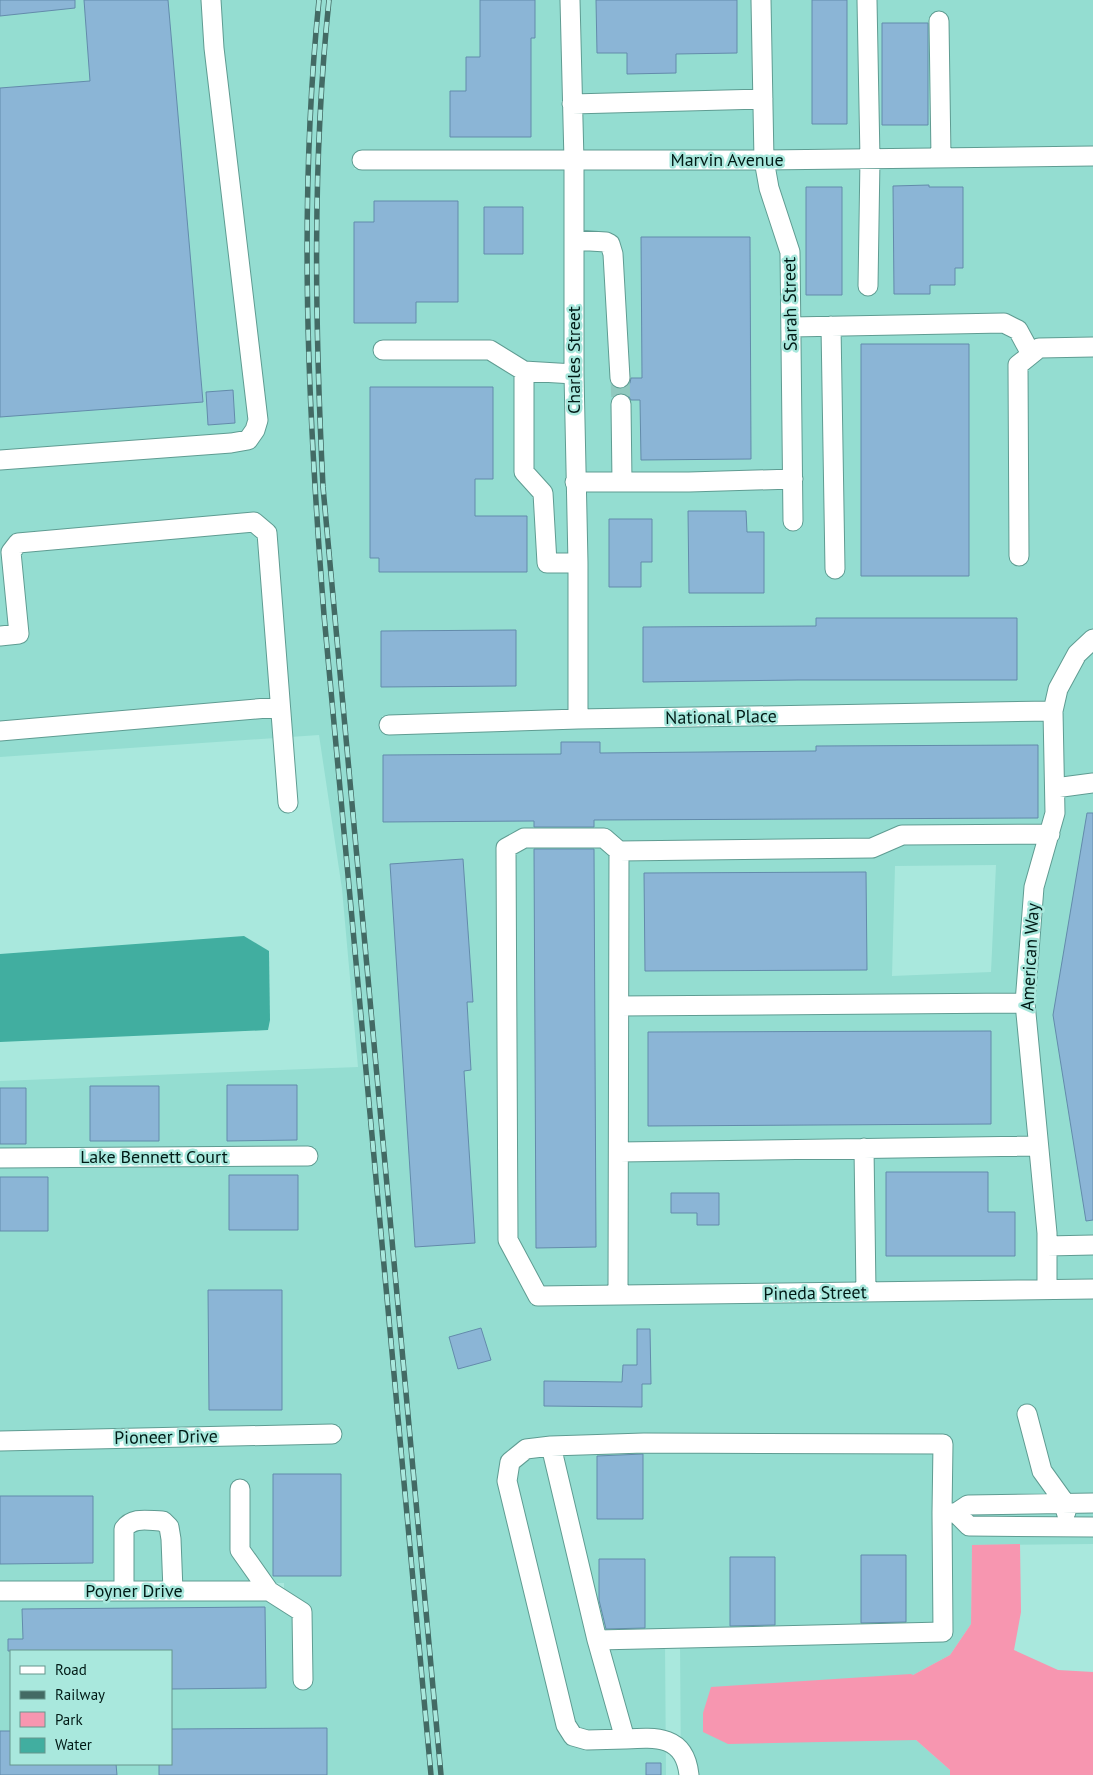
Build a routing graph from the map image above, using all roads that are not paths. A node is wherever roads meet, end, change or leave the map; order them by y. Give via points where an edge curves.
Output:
1 (211, 0) edge
2 (570, 0) edge
3 (761, 0) edge
4 (867, 0) edge
5 (939, 21) dead end
6 (763, 99) junction
7 (572, 104) junction
8 (1093, 156) edge
9 (941, 158) junction
10 (870, 159) junction
11 (362, 160) dead end
12 (764, 160) junction
13 (574, 161) junction
14 (574, 240) junction
15 (868, 286) dead end
16 (832, 326) junction
17 (791, 327) junction
18 (1093, 347) edge
19 (383, 350) dead end
20 (1031, 354) junction
21 (524, 371) junction
22 (574, 374) junction
23 (620, 378) tunnel mouth
24 (621, 404) tunnel mouth
25 (0, 460) edge
26 (792, 479) junction
27 (622, 482) junction
28 (576, 488) junction
29 (543, 493) junction
30 (793, 521) dead end
31 (1020, 556) dead end
32 (578, 563) junction
33 (835, 569) dead end
34 (0, 636) edge
35 (1093, 638) edge
36 (279, 707) junction
37 (1053, 711) junction
38 (578, 719) junction
39 (389, 725) dead end
40 (0, 731) edge
41 (1093, 783) edge
42 (1055, 788) junction
43 (288, 803) dead end
44 (1050, 834) junction
45 (619, 850) junction
46 (1025, 1002) junction
47 (619, 1006) junction
48 (1038, 1146) junction
49 (864, 1148) junction
50 (619, 1152) junction
51 (308, 1156) dead end
52 (0, 1158) edge
53 (1093, 1245) edge
54 (1047, 1246) junction
55 (1093, 1288) edge
56 (1047, 1290) junction
57 (866, 1292) junction
58 (618, 1295) junction
59 (1027, 1414) dead end
60 (332, 1434) dead end
61 (0, 1441) edge
62 (551, 1446) junction
63 (240, 1490) dead end
64 (1065, 1503) junction
65 (1093, 1503) edge
66 (1001, 1505) junction
67 (949, 1513) junction
68 (1000, 1526) junction
69 (1093, 1527) edge
70 (1067, 1528) junction
71 (0, 1591) edge
72 (124, 1591) junction
73 (173, 1591) junction
74 (269, 1591) junction
75 (597, 1640) junction
76 (303, 1680) dead end
77 (624, 1739) junction
78 (690, 1775) edge

1 - 25 street via 258,420 255,430 248,440 231,443
2 - 7 street, Charles Street
3 - 6 street, Sarah Street
4 - 10 street
5 - 9 street
6 - 7 street
6 - 12 street, Sarah Street
7 - 13 street, Charles Street
8 - 9 street, Marvin Avenue
9 - 10 street, Marvin Avenue
10 - 12 street, Marvin Avenue
10 - 15 street
11 - 13 street, Marvin Avenue
12 - 13 street, Marvin Avenue
12 - 17 street, Sarah Street via 769,188 790,252
13 - 14 street, Charles Street
14 - 22 street, Charles Street
14 - 23 street via 610,244
16 - 17 street
16 - 20 street via 1004,323 1018,330
16 - 33 street
17 - 26 street, Sarah Street
18 - 20 street via 1039,348
19 - 21 street via 490,350
20 - 31 street via 1018,365
21 - 22 street
21 - 29 street via 524,472
22 - 28 street, Charles Street
24 - 27 street
26 - 27 street
26 - 30 street, Sarah Street
27 - 28 street
28 - 29 street
28 - 32 street, Charles Street
29 - 32 street via 547,563
32 - 38 street, Charles Street
34 - 36 street via 19,634 11,552 18,543 254,522 267,533
35 - 37 street, American Way via 1077,654 1058,689
36 - 40 street
36 - 43 street
37 - 38 street, National Place
37 - 42 street, American Way
38 - 39 street, National Place
41 - 42 street
42 - 44 street, American Way via 1055,814
44 - 45 street via 902,835 872,848
44 - 46 street, American Way via 1034,887
45 - 47 street
45 - 58 street, Pineda Street via 604,838 524,838 506,848 508,1240 538,1296
46 - 47 street
46 - 48 street, American Way
47 - 50 street
48 - 49 street
48 - 54 street, American Way
49 - 50 street
49 - 57 street
50 - 58 street
51 - 52 street, Lake Bennett Court
53 - 54 street
54 - 56 street, American Way
55 - 56 street, Pineda Street
56 - 57 street, Pineda Street
57 - 58 street, Pineda Street
59 - 64 street via 1042,1471
60 - 61 street, Pioneer Drive
62 - 67 street via 644,1443 943,1444
62 - 75 street
62 - 77 street via 526,1449 510,1462 507,1481 566,1725 573,1736 587,1740
63 - 74 street via 240,1550
64 - 65 street
64 - 66 street
64 - 70 street
66 - 67 street via 968,1505
66 - 68 street
67 - 68 street via 968,1526
67 - 75 street via 943,1632
68 - 70 street
69 - 70 street
71 - 72 street, Poyner Drive
72 - 73 street, Poyner Drive
72 - 73 street via 124,1528 133,1520 163,1521 169,1527
73 - 74 street, Poyner Drive
74 - 76 street via 302,1612
75 - 77 street
77 - 78 street via 652,1737 670,1741 684,1754

